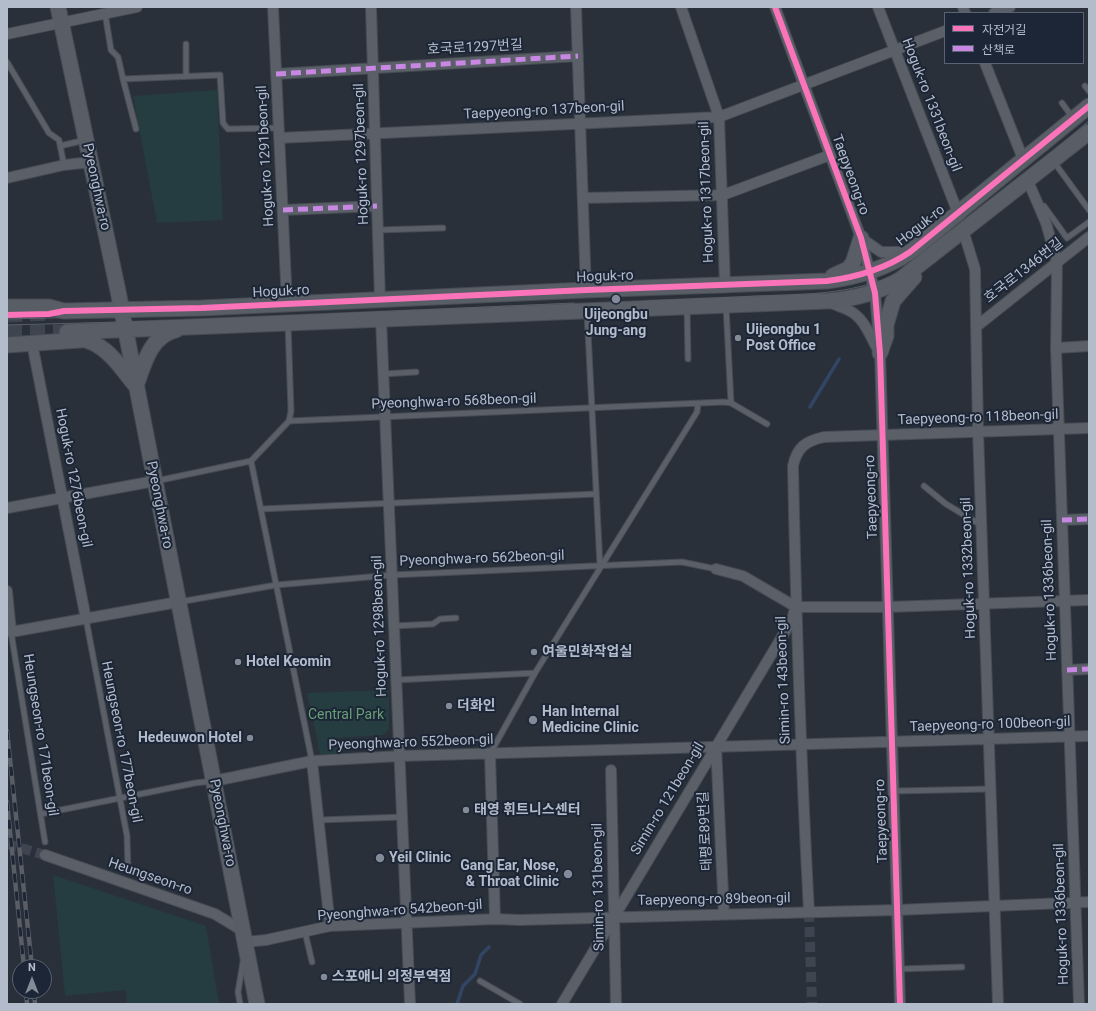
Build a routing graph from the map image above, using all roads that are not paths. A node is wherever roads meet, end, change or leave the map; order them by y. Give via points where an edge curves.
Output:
1 (58, 7) edge
2 (137, 7) edge
3 (274, 7) edge
4 (371, 7) edge
5 (576, 7) edge
6 (681, 7) edge
7 (775, 7) edge
8 (878, 7) edge
9 (1010, 7) edge
10 (996, 11) edge
11 (105, 14) junction
12 (61, 22) junction
13 (944, 31) edge
14 (7, 34) edge
15 (186, 44) dead end
16 (895, 50) junction
17 (578, 56) junction
18 (7, 62) edge
19 (985, 64) edge
20 (373, 69) junction
21 (276, 74) junction
22 (186, 76) junction
23 (123, 79) junction
24 (803, 84) junction
25 (1085, 86) dead end
26 (1089, 91) edge
27 (1062, 103) dead end
28 (1089, 106) edge
29 (719, 117) junction
30 (1073, 119) junction
31 (580, 124) junction
32 (136, 129) dead end
33 (1089, 132) edge
34 (279, 133) junction
35 (375, 133) junction
36 (86, 139) junction
37 (60, 146) junction
38 (830, 155) junction
39 (1024, 160) junction
40 (1053, 160) junction
41 (91, 162) junction
42 (64, 165) junction
43 (7, 178) edge
44 (1028, 180) junction
45 (723, 195) junction
46 (583, 198) junction
47 (377, 206) junction
48 (1040, 207) junction
49 (282, 210) junction
50 (1089, 210) edge
51 (958, 213) junction
52 (1089, 222) edge
53 (443, 228) dead end
54 (378, 230) junction
55 (963, 230) junction
56 (1089, 237) edge
57 (861, 238) junction
58 (910, 252) junction
59 (1057, 262) junction
60 (920, 264) junction
61 (871, 272) junction
62 (827, 281) junction
63 (725, 285) junction
64 (586, 290) junction
65 (875, 293) junction
66 (380, 300) junction
67 (828, 300) junction
68 (287, 303) junction
69 (726, 305) junction
70 (687, 306) junction
71 (7, 308) edge
72 (121, 310) junction
73 (587, 310) junction
74 (381, 319) junction
75 (288, 323) junction
76 (976, 326) junction
77 (187, 327) junction
78 (125, 330) junction
79 (67, 332) junction
80 (81, 340) junction
81 (51, 342) junction
82 (32, 343) junction
83 (7, 345) edge
84 (1089, 346) edge
85 (1056, 348) junction
86 (880, 353) junction
87 (688, 359) dead end
88 (416, 372) dead end
89 (383, 374) junction
90 (136, 386) junction
91 (731, 403) junction
92 (698, 404) junction
93 (592, 409) junction
94 (385, 417) junction
95 (289, 421) junction
96 (767, 424) dead end
97 (1089, 428) edge
98 (1059, 429) junction
99 (978, 431) junction
100 (882, 435) junction
101 (799, 448) joint
102 (251, 461) junction
103 (155, 481) junction
104 (924, 486) dead end
105 (596, 494) junction
106 (62, 498) junction
107 (389, 503) junction
108 (7, 508) edge
109 (261, 509) junction
110 (1089, 519) edge
111 (1062, 520) junction
112 (981, 525) junction
113 (600, 567) junction
114 (716, 569) joint
115 (392, 575) junction
116 (276, 585) junction
117 (7, 591) edge
118 (1089, 600) edge
119 (1065, 601) junction
120 (178, 602) junction
121 (984, 604) junction
122 (796, 607) junction
123 (888, 607) junction
124 (86, 618) junction
125 (456, 618) dead end
126 (394, 626) junction
127 (12, 632) junction
128 (1089, 669) edge
129 (1067, 670) junction
130 (535, 673) junction
131 (396, 680) junction
132 (1070, 736) junction
133 (1089, 736) edge
134 (988, 739) junction
135 (892, 741) junction
136 (800, 744) junction
137 (716, 746) junction
138 (490, 754) junction
139 (400, 756) junction
140 (312, 762) junction
141 (611, 770) dead end
142 (214, 781) junction
143 (990, 789) junction
144 (894, 791) junction
145 (120, 798) junction
146 (41, 814) junction
147 (402, 817) junction
148 (319, 820) junction
149 (45, 842) dead end
150 (45, 855) tunnel mouth
151 (128, 870) dead end
152 (1075, 902) junction
153 (1089, 902) edge
154 (994, 906) junction
155 (897, 910) junction
156 (809, 912) junction
157 (724, 914) junction
158 (614, 917) junction
159 (494, 919) junction
160 (532, 919) joint
161 (406, 923) junction
162 (330, 926) junction
163 (305, 932) junction
164 (245, 940) junction
165 (312, 962) dead end
166 (962, 967) dead end
167 (899, 969) junction
168 (480, 981) dead end
169 (240, 1004) edge
170 (258, 1004) edge
171 (410, 1004) edge
172 (520, 1004) edge
173 (562, 1004) edge
174 (616, 1004) edge
175 (900, 1004) edge
176 (998, 1004) edge
177 (1079, 1004) edge

1 - 12 street, Pyeonghwa-ro
2 - 11 street
3 - 21 street, Hoguk-ro 1291beon-gil
4 - 20 street, Hoguk-ro 1297beon-gil
5 - 17 street
6 - 29 street, Hoguk-ro 1317beon-gil
7 - 24 street, Taepyeong-ro
8 - 16 street, Hoguk-ro 1331beon-gil
9 - 10 street
11 - 12 street
11 - 23 lane via 110,50 118,57
12 - 14 street
12 - 36 street, Pyeonghwa-ro
13 - 16 street, Taepyeong-ro 137beon-gil
15 - 22 lane
16 - 24 street, Taepyeong-ro 137beon-gil
16 - 51 street, Hoguk-ro 1331beon-gil
17 - 20 street, 호국로1297번길
17 - 31 street
18 - 37 lane via 50,132 59,140
19 - 39 street
20 - 21 street, 호국로1297번길
20 - 35 street, Hoguk-ro 1297beon-gil
21 - 34 street, Hoguk-ro 1291beon-gil
22 - 23 lane
22 - 34 lane via 220,75 222,123 228,129
23 - 32 lane
24 - 29 street, Taepyeong-ro 137beon-gil
24 - 38 street, Taepyeong-ro
25 - 26 lane
27 - 30 lane
28 - 30 street, Hoguk-ro
29 - 31 street, Taepyeong-ro 137beon-gil
29 - 45 street, Hoguk-ro 1317beon-gil
30 - 39 street, Hoguk-ro
31 - 35 street, Taepyeong-ro 137beon-gil
31 - 46 street
33 - 40 street
34 - 35 street, Taepyeong-ro 137beon-gil
34 - 49 street, Hoguk-ro 1291beon-gil
35 - 47 street, Hoguk-ro 1297beon-gil
36 - 37 lane
36 - 41 street, Pyeonghwa-ro
37 - 42 lane
38 - 45 street
38 - 57 street, Taepyeong-ro
39 - 51 street, Hoguk-ro
40 - 44 street
40 - 50 lane
41 - 42 street
41 - 72 street, Pyeonghwa-ro
42 - 43 street
44 - 48 street, Hoguk-ro 1336beon-gil
44 - 55 street
45 - 46 street
45 - 63 street, Hoguk-ro 1317beon-gil
46 - 64 street
47 - 49 street
47 - 54 street, Hoguk-ro 1297beon-gil
48 - 52 lane via 1044,206 1067,238
48 - 59 street, Hoguk-ro 1336beon-gil
49 - 68 street, Hoguk-ro 1291beon-gil
51 - 58 street, Hoguk-ro
53 - 54 lane
54 - 66 street, Hoguk-ro 1297beon-gil
55 - 60 street
55 - 76 street, Hoguk-ro 1332beon-gil via 975,269
56 - 59 street, 호국로1346번길
57 - 58 street via 881,252
57 - 61 street, Taepyeong-ro
57 - 62 street via 853,263 848,269 835,274
58 - 61 street, Hoguk-ro via 893,263
59 - 76 street, 호국로1346번길
59 - 85 street, Hoguk-ro 1336beon-gil
60 - 65 street via 901,279
60 - 86 street via 912,281 898,294 889,309 886,336
61 - 62 street, Hoguk-ro
61 - 65 street, Taepyeong-ro
62 - 63 street, Hoguk-ro
63 - 64 street, Hoguk-ro
64 - 66 street, Hoguk-ro
65 - 67 street
65 - 86 street, Taepyeong-ro
66 - 68 street, Hoguk-ro
67 - 69 street
67 - 86 street via 836,307 856,314
68 - 72 street, Hoguk-ro
69 - 70 street
69 - 91 lane
70 - 73 street
70 - 87 lane
71 - 72 street, Hoguk-ro
72 - 78 street, Pyeonghwa-ro
73 - 74 street
73 - 93 lane
74 - 75 street
74 - 89 street, Hoguk-ro 1298beon-gil
75 - 77 street
75 - 95 lane via 291,411
76 - 99 street, Hoguk-ro 1332beon-gil
77 - 78 street
77 - 90 street via 165,334 157,341 148,354
78 - 79 street
78 - 90 street, Pyeonghwa-ro
79 - 80 street
79 - 81 street
80 - 81 street
80 - 90 street via 89,341 105,351
81 - 82 street
82 - 83 street
82 - 106 street, Hoguk-ro 1276beon-gil
84 - 85 street
85 - 98 street, Hoguk-ro 1336beon-gil
86 - 100 street, Taepyeong-ro
88 - 89 lane
89 - 94 street, Hoguk-ro 1298beon-gil
90 - 103 street, Pyeonghwa-ro
91 - 92 lane, Pyeonghwa-ro 568beon-gil
91 - 96 lane
92 - 93 lane, Pyeonghwa-ro 568beon-gil
92 - 113 lane via 697,412
93 - 94 lane, Pyeonghwa-ro 568beon-gil
93 - 105 lane
94 - 95 lane, Pyeonghwa-ro 568beon-gil
94 - 107 street, Hoguk-ro 1298beon-gil
95 - 102 lane
97 - 98 street, Taepyeong-ro 118beon-gil
98 - 99 street, Taepyeong-ro 118beon-gil
98 - 111 street, Hoguk-ro 1336beon-gil
99 - 100 street, Taepyeong-ro 118beon-gil
99 - 112 street, Hoguk-ro 1332beon-gil
100 - 101 street, Taepyeong-ro 118beon-gil via 824,437 809,440
100 - 123 street, Taepyeong-ro
101 - 122 street, Simin-ro 143beon-gil via 793,466
102 - 103 lane
102 - 109 lane
103 - 106 street
103 - 120 street, Pyeonghwa-ro
104 - 112 lane via 946,504
105 - 107 lane
105 - 113 lane
106 - 108 street
106 - 124 street, Hoguk-ro 1276beon-gil
107 - 109 lane
107 - 115 street, Hoguk-ro 1298beon-gil
109 - 116 lane
110 - 111 street
111 - 119 street, Hoguk-ro 1336beon-gil
112 - 121 street, Hoguk-ro 1332beon-gil
113 - 114 lane, Pyeonghwa-ro 562beon-gil via 682,562
113 - 115 lane, Pyeonghwa-ro 562beon-gil
113 - 130 lane
114 - 122 street via 743,576
115 - 116 lane, Pyeonghwa-ro 562beon-gil
115 - 126 street, Hoguk-ro 1298beon-gil
116 - 120 lane, Pyeonghwa-ro 562beon-gil
116 - 140 lane
117 - 127 street
118 - 119 street
119 - 121 street
119 - 129 street, Hoguk-ro 1336beon-gil
120 - 124 street
120 - 142 street, Pyeonghwa-ro
121 - 123 street
121 - 134 street, Hoguk-ro 1332beon-gil
122 - 123 street
122 - 136 street, Simin-ro 143beon-gil
122 - 137 street, Simin-ro 121beon-gil via 792,620
123 - 135 street, Taepyeong-ro
124 - 127 street
124 - 145 lane, Heungseon-ro 177beon-gil
125 - 126 lane via 440,619 433,624
126 - 131 street, Hoguk-ro 1298beon-gil
127 - 146 lane, Heungseon-ro 171beon-gil
128 - 129 street
129 - 132 street, Hoguk-ro 1336beon-gil
130 - 131 lane
130 - 138 lane
131 - 139 street, Hoguk-ro 1298beon-gil
132 - 133 street, Taepyeong-ro 100beon-gil
132 - 134 street, Taepyeong-ro 100beon-gil
132 - 152 street, Hoguk-ro 1336beon-gil
134 - 135 street, Taepyeong-ro 100beon-gil
134 - 143 street, Hoguk-ro 1332beon-gil
135 - 136 street, Taepyeong-ro 100beon-gil
135 - 144 street, Taepyeong-ro
136 - 137 street, Taepyeong-ro 100beon-gil
136 - 156 street, Simin-ro 143beon-gil
137 - 138 street, Pyeonghwa-ro 552beon-gil
137 - 157 street, 태평로89번길
137 - 158 street, Simin-ro 121beon-gil
138 - 139 street, Pyeonghwa-ro 552beon-gil
138 - 159 street
139 - 140 street, Pyeonghwa-ro 552beon-gil
139 - 147 street, Hoguk-ro 1298beon-gil
140 - 142 street, Pyeonghwa-ro 552beon-gil
140 - 148 street
141 - 158 street, Simin-ro 131beon-gil
142 - 145 lane
142 - 164 street, Pyeonghwa-ro
143 - 144 lane
143 - 154 street, Hoguk-ro 1332beon-gil
144 - 155 street, Taepyeong-ro
145 - 146 lane
145 - 151 lane, Heungseon-ro 177beon-gil via 127,836
146 - 149 lane, Heungseon-ro 171beon-gil
147 - 148 lane
147 - 161 street, Hoguk-ro 1298beon-gil
148 - 162 street
150 - 164 street, Heungseon-ro via 215,914
152 - 153 street, Taepyeong-ro 89beon-gil
152 - 154 street, Taepyeong-ro 89beon-gil
152 - 177 street, Hoguk-ro 1336beon-gil
154 - 155 street, Taepyeong-ro 89beon-gil
154 - 176 street, Hoguk-ro 1332beon-gil
155 - 156 street, Taepyeong-ro 89beon-gil
155 - 167 street, Taepyeong-ro
156 - 157 street, Taepyeong-ro 89beon-gil
157 - 158 street, Taepyeong-ro 89beon-gil
158 - 160 street, Taepyeong-ro 89beon-gil
158 - 173 street, Simin-ro 121beon-gil
158 - 174 street, Simin-ro 131beon-gil
159 - 160 street, Pyeonghwa-ro 542beon-gil
159 - 161 street, Pyeonghwa-ro 542beon-gil
161 - 162 street, Pyeonghwa-ro 542beon-gil
161 - 171 street, Hoguk-ro 1298beon-gil
162 - 163 street, Pyeonghwa-ro 542beon-gil
163 - 164 street, Pyeonghwa-ro 542beon-gil via 266,940
163 - 165 lane
164 - 169 lane via 238,992
164 - 170 street, Pyeonghwa-ro
166 - 167 lane
167 - 175 street, Taepyeong-ro
168 - 172 lane

